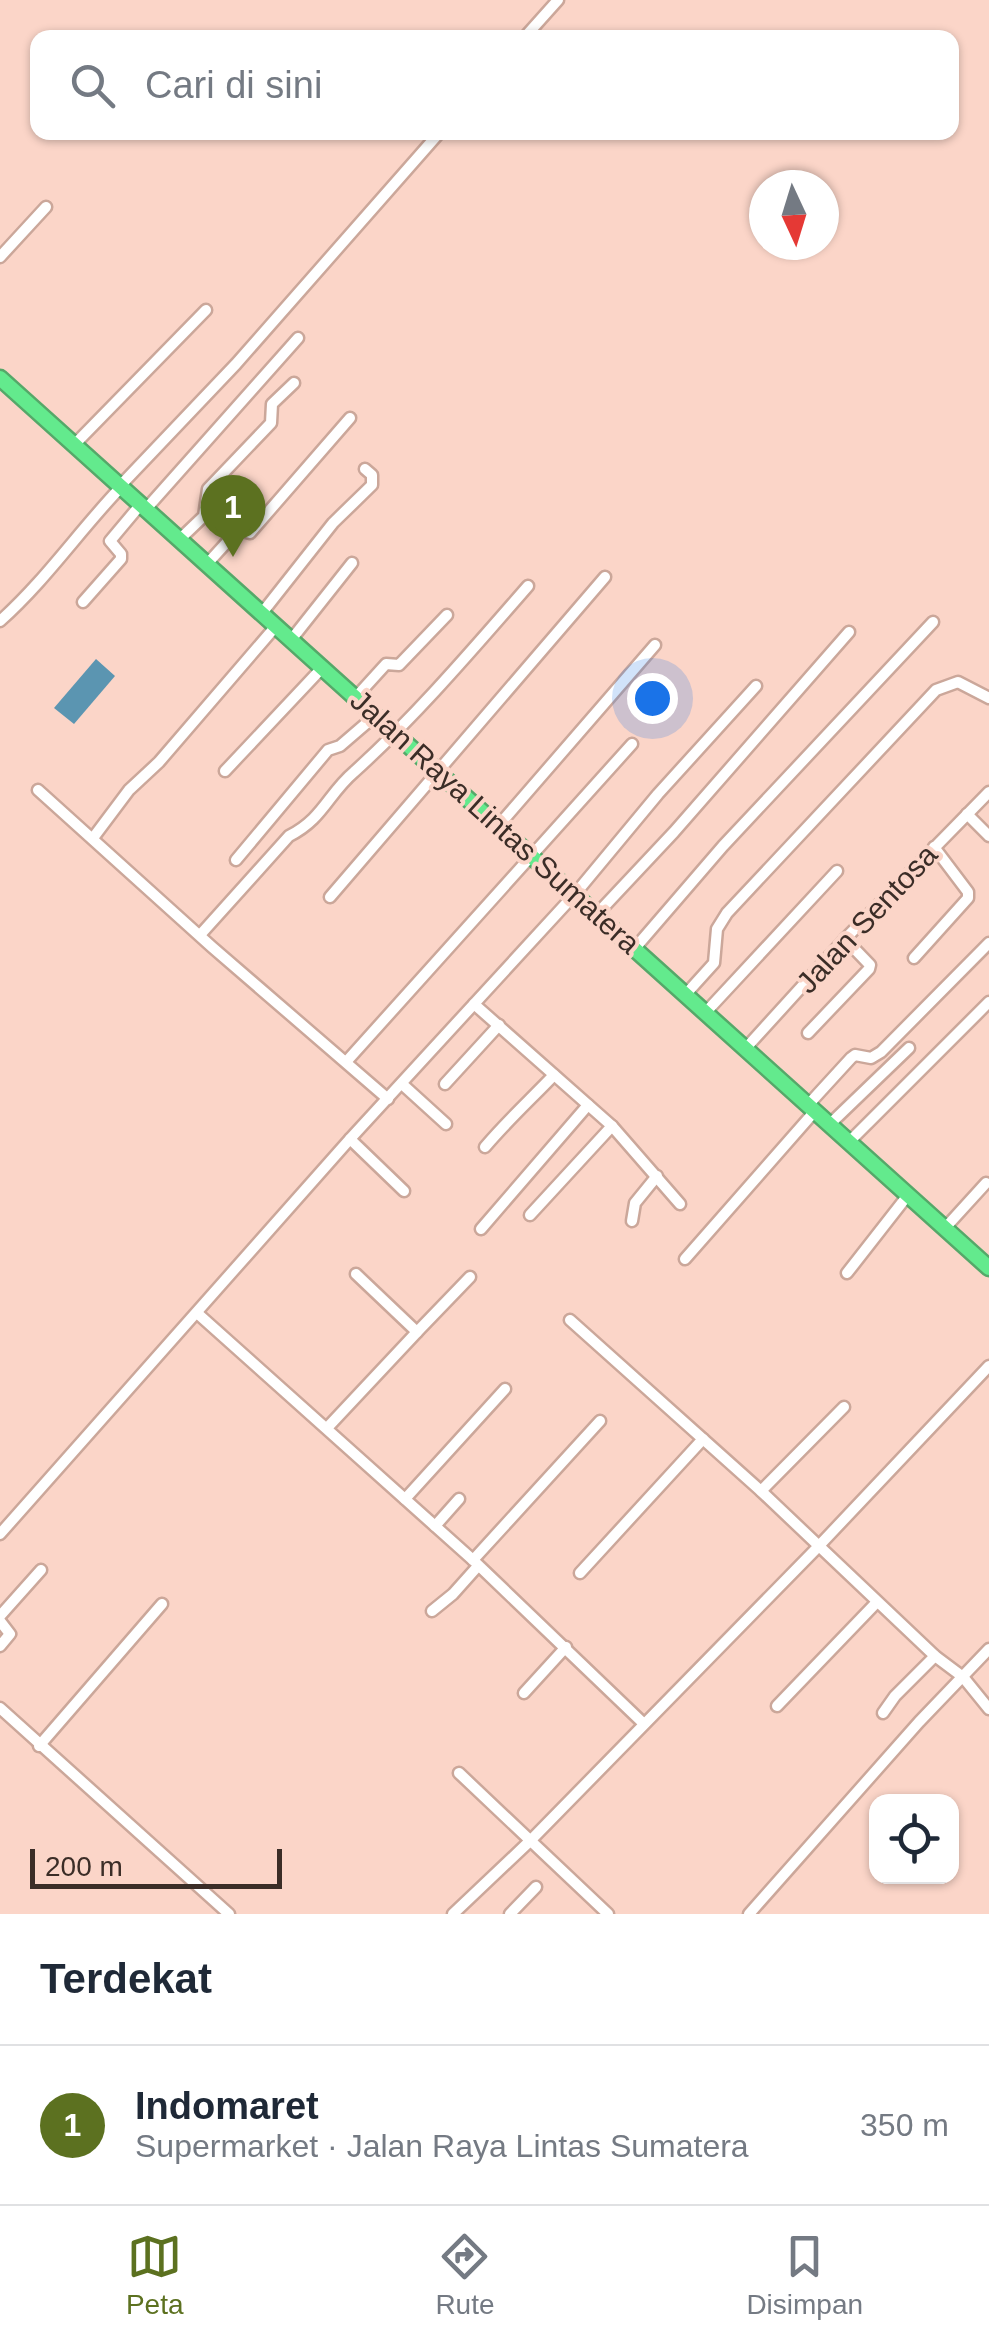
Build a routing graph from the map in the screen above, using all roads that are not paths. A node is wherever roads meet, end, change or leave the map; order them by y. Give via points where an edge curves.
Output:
1 (558, 0) edge
2 (531, 30) edge
3 (433, 140) edge
4 (46, 206) dead end
5 (0, 256) edge
6 (206, 310) dead end
7 (298, 338) dead end
8 (0, 378) edge
9 (294, 383) dead end
10 (350, 418) dead end
11 (74, 444) junction
12 (365, 469) dead end
13 (121, 487) junction
14 (144, 507) junction
15 (181, 538) junction
16 (352, 563) dead end
17 (207, 564) junction
18 (605, 577) dead end
19 (528, 586) dead end
20 (82, 602) dead end
21 (262, 613) junction
22 (448, 615) dead end
23 (0, 621) edge
24 (933, 622) dead end
25 (276, 626) junction
26 (850, 632) dead end
27 (290, 640) junction
28 (655, 646) dead end
29 (322, 668) junction
30 (756, 686) dead end
31 (356, 698) junction
32 (989, 698) edge
33 (376, 716) junction
34 (394, 732) junction
35 (632, 744) dead end
36 (439, 770) junction
37 (225, 771) dead end
38 (38, 790) dead end
39 (989, 792) edge
40 (967, 814) junction
41 (500, 825) junction
42 (989, 836) edge
43 (93, 838) junction
44 (934, 847) junction
45 (532, 854) junction
46 (236, 860) dead end
47 (837, 871) dead end
48 (575, 894) junction
49 (330, 897) dead end
50 (597, 914) junction
51 (200, 935) junction
52 (845, 939) junction
53 (989, 943) edge
54 (636, 947) junction
55 (914, 958) dead end
56 (686, 994) junction
57 (989, 1002) edge
58 (474, 1004) junction
59 (706, 1012) junction
60 (499, 1025) junction
61 (808, 1033) dead end
62 (746, 1048) junction
63 (909, 1048) dead end
64 (346, 1062) junction
65 (554, 1075) junction
66 (402, 1084) junction
67 (445, 1084) dead end
68 (388, 1099) junction
69 (588, 1105) junction
70 (812, 1108) junction
71 (446, 1124) dead end
72 (830, 1124) junction
73 (612, 1126) junction
74 (350, 1139) junction
75 (850, 1142) junction
76 (484, 1147) dead end
77 (657, 1176) junction
78 (986, 1182) dead end
79 (404, 1191) dead end
80 (908, 1194) junction
81 (680, 1204) dead end
82 (530, 1214) dead end
83 (632, 1220) dead end
84 (946, 1228) junction
85 (481, 1230) dead end
86 (685, 1258) dead end
87 (987, 1260) edge
88 (847, 1273) dead end
89 (356, 1274) dead end
90 (470, 1277) dead end
91 (197, 1313) junction
92 (570, 1320) dead end
93 (417, 1332) junction
94 (989, 1366) edge
95 (505, 1390) dead end
96 (844, 1407) dead end
97 (600, 1421) dead end
98 (327, 1428) junction
99 (704, 1439) junction
100 (761, 1491) junction
101 (459, 1499) dead end
102 (405, 1500) junction
103 (435, 1526) junction
104 (0, 1534) edge
105 (818, 1547) junction
106 (475, 1563) junction
107 (42, 1570) dead end
108 (580, 1572) dead end
109 (877, 1602) junction
110 (162, 1604) dead end
111 (432, 1611) dead end
112 (0, 1618) edge
113 (0, 1646) edge
114 (566, 1648) junction
115 (989, 1648) edge
116 (936, 1656) junction
117 (963, 1677) junction
118 (524, 1693) dead end
119 (777, 1706) dead end
120 (0, 1708) edge
121 (989, 1709) edge
122 (883, 1714) dead end
123 (643, 1723) junction
124 (39, 1746) junction
125 (459, 1773) dead end
126 (531, 1840) junction
127 (536, 1887) dead end
128 (228, 1914) edge
129 (453, 1914) edge
130 (510, 1914) edge
131 (608, 1914) edge
132 (749, 1914) edge

1 - 2 street
3 - 13 street
4 - 5 street
6 - 11 street
7 - 14 street
8 - 11 highway, Jalan Raya Lintas Sumatera
9 - 15 street via 272,404 271,423 208,490 204,516
10 - 17 street via 250,533 238,530
11 - 13 highway, Jalan Raya Lintas Sumatera
12 - 21 street via 372,485
13 - 14 highway, Jalan Raya Lintas Sumatera
13 - 23 street
14 - 15 highway, Jalan Raya Lintas Sumatera
14 - 20 street via 110,541 122,558
15 - 17 highway, Jalan Raya Lintas Sumatera
16 - 27 street
17 - 21 highway, Jalan Raya Lintas Sumatera
18 - 36 street
19 - 34 street
21 - 25 highway, Jalan Raya Lintas Sumatera
22 - 31 street via 399,665 386,664
24 - 54 street
25 - 27 highway, Jalan Raya Lintas Sumatera
25 - 43 street
26 - 50 street
27 - 29 highway, Jalan Raya Lintas Sumatera
28 - 41 street
29 - 31 highway, Jalan Raya Lintas Sumatera
29 - 37 street
30 - 48 street
31 - 33 highway, Jalan Raya Lintas Sumatera
32 - 56 street via 958,682 936,690 726,912 714,962
33 - 34 highway, Jalan Raya Lintas Sumatera
33 - 46 street via 320,757
34 - 36 highway, Jalan Raya Lintas Sumatera
34 - 51 street
35 - 45 street
36 - 41 highway, Jalan Raya Lintas Sumatera
36 - 49 street
38 - 43 street
39 - 40 street, Jalan Sentosa
40 - 42 street
40 - 44 street, Jalan Sentosa
41 - 45 highway, Jalan Raya Lintas Sumatera
43 - 51 street
44 - 52 street, Jalan Sentosa
44 - 55 street via 968,898
45 - 48 highway, Jalan Raya Lintas Sumatera
45 - 64 street
47 - 59 street
48 - 50 highway, Jalan Raya Lintas Sumatera
48 - 58 street
50 - 54 highway, Jalan Raya Lintas Sumatera
51 - 64 street
52 - 61 street via 869,969
52 - 62 street, Jalan Sentosa
53 - 70 street via 880,1052 851,1058
54 - 56 highway, Jalan Raya Lintas Sumatera
56 - 59 highway, Jalan Raya Lintas Sumatera
57 - 75 street
58 - 60 street
58 - 66 street
59 - 62 highway, Jalan Raya Lintas Sumatera
60 - 65 street
60 - 67 street
62 - 70 highway, Jalan Raya Lintas Sumatera
63 - 72 street
64 - 68 street
65 - 69 street
65 - 76 street
66 - 68 street
66 - 71 street
68 - 74 street
69 - 73 street
69 - 85 street
70 - 72 highway, Jalan Raya Lintas Sumatera
70 - 86 street
72 - 75 highway, Jalan Raya Lintas Sumatera
73 - 77 street
73 - 82 street
74 - 79 street
74 - 91 street
75 - 80 highway, Jalan Raya Lintas Sumatera
77 - 81 street
77 - 83 street via 635,1204
78 - 84 street
80 - 84 highway, Jalan Raya Lintas Sumatera
80 - 88 street
84 - 87 highway, Jalan Raya Lintas Sumatera
89 - 93 street
90 - 93 street
91 - 98 street
91 - 104 street
92 - 99 street
93 - 98 street
94 - 105 street
95 - 102 street
96 - 100 street
97 - 106 street
98 - 102 street
99 - 100 street
99 - 108 street
100 - 105 street
101 - 103 street
102 - 103 street
103 - 106 street
105 - 109 street
105 - 123 street
106 - 111 street
106 - 114 street
107 - 112 street
109 - 116 street
109 - 119 street
110 - 124 street
112 - 113 street via 10,1634
114 - 118 street
114 - 123 street
115 - 117 street
116 - 117 street
116 - 122 street
117 - 121 street
117 - 132 street
120 - 124 street
123 - 126 street
124 - 128 street
125 - 126 street
126 - 129 street
126 - 131 street
127 - 130 street

